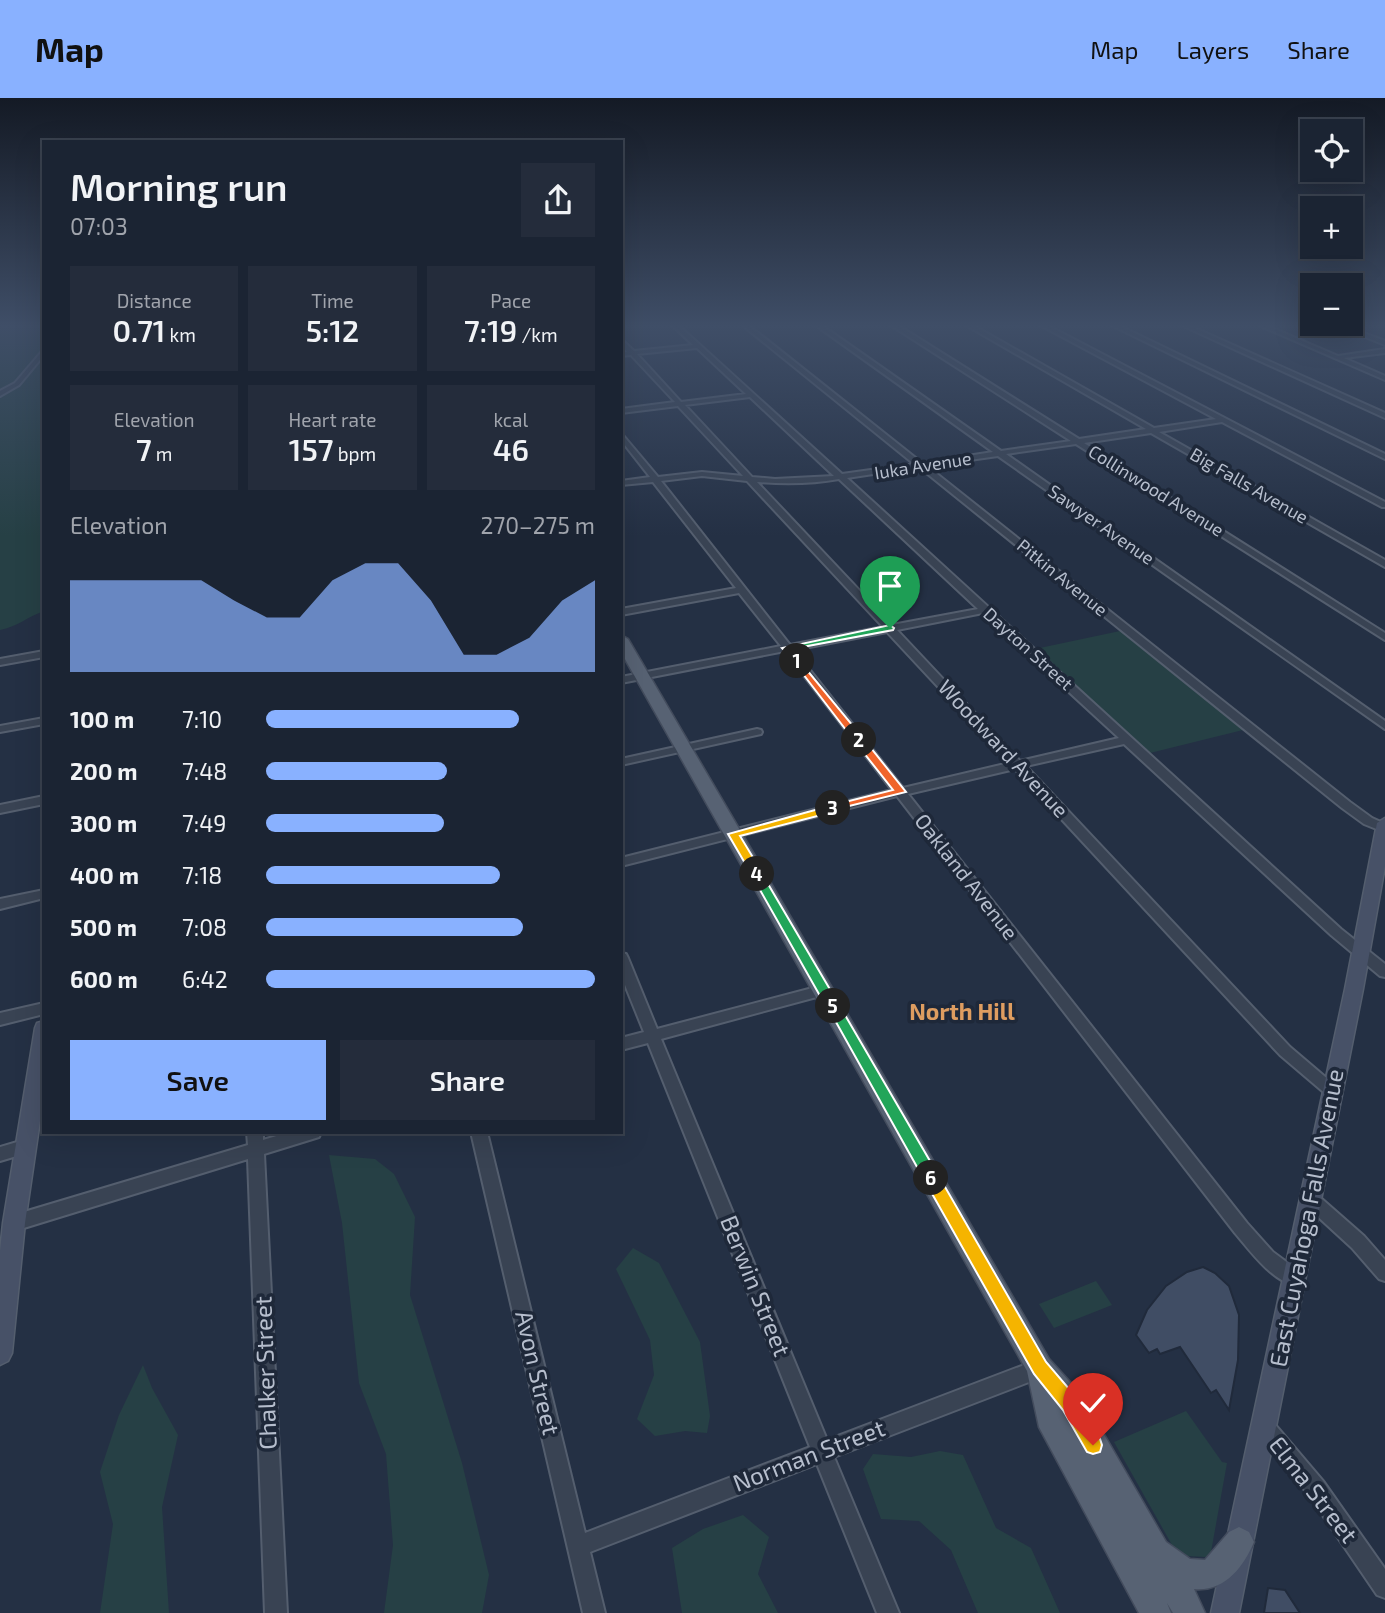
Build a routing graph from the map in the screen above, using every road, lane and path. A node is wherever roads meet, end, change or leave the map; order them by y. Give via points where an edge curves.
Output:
1 (671, 395) edge
2 (751, 395) joint
3 (833, 395) edge
4 (917, 395) edge
5 (1003, 395) edge
6 (1091, 395) edge
7 (1175, 395) edge
8 (1257, 395) edge
9 (1338, 395) edge
10 (680, 403) junction
11 (623, 411) edge
12 (1385, 416) edge
13 (1223, 420) junction
14 (1153, 430) junction
15 (623, 438) edge
16 (1078, 442) junction
17 (1001, 454) junction
18 (1385, 457) edge
19 (922, 466) junction
20 (654, 478) junction
21 (750, 478) junction
22 (842, 478) junction
23 (623, 483) edge
24 (1385, 505) edge
25 (1385, 564) edge
26 (740, 590) junction
27 (985, 610) junction
28 (623, 612) edge
29 (890, 628) junction
30 (1385, 637) edge
31 (623, 643) edge
32 (786, 648) junction
33 (42, 654) edge
34 (0, 662) edge
35 (642, 676) junction
36 (623, 680) edge
37 (42, 721) edge
38 (1385, 726) edge
39 (0, 729) edge
40 (757, 732) dead end
41 (1126, 740) junction
42 (682, 748) junction
43 (623, 762) edge
44 (1018, 765) junction
45 (900, 792) junction
46 (42, 800) edge
47 (0, 809) edge
48 (1385, 825) edge
49 (734, 834) junction
50 (623, 862) edge
51 (1381, 863) edge
52 (42, 894) edge
53 (0, 904) edge
54 (1359, 951) junction
55 (623, 963) edge
56 (1385, 972) edge
57 (824, 990) junction
58 (42, 1008) edge
59 (0, 1019) edge
60 (653, 1036) junction
61 (42, 1040) edge
62 (623, 1044) edge
63 (1332, 1091) junction
64 (300, 1134) edge
65 (479, 1134) edge
66 (255, 1141) edge
67 (24, 1147) junction
68 (0, 1154) edge
69 (1309, 1198) junction
70 (14, 1223) junction
71 (1385, 1273) edge
72 (1294, 1278) junction
73 (3, 1314) edge
74 (0, 1353) edge
75 (1040, 1368) junction
76 (1265, 1428) junction
77 (823, 1450) junction
78 (1131, 1512) junction
79 (1240, 1542) junction
80 (578, 1546) junction
81 (1385, 1587) edge
82 (276, 1613) edge
83 (594, 1613) edge
84 (888, 1613) edge
85 (1156, 1613) edge
86 (1190, 1613) edge
87 (1225, 1613) edge

1 - 10 street, Woodward Avenue
2 - 10 street
2 - 22 street, Dayton Street
3 - 19 street, Pitkin Avenue
4 - 17 street, Sawyer Avenue
5 - 16 street, Collinwood Avenue
6 - 14 street, Big Falls Avenue
7 - 13 street
8 - 18 street
9 - 12 street
10 - 11 street
10 - 21 street, Woodward Avenue
13 - 14 street, Iuka Avenue
13 - 24 street
14 - 16 street, Iuka Avenue
14 - 25 street, Big Falls Avenue
15 - 20 street, Oakland Avenue
16 - 17 street, Iuka Avenue
16 - 30 street, Collinwood Avenue
17 - 19 street, Iuka Avenue
17 - 38 street, Sawyer Avenue
19 - 22 street, Iuka Avenue
19 - 48 street, Pitkin Avenue via 1346,806 1368,821
20 - 21 street, Iuka Avenue via 702,474
20 - 23 street, Iuka Avenue
20 - 26 street, Oakland Avenue
21 - 22 street, Iuka Avenue via 794,482
21 - 29 street, Woodward Avenue
22 - 27 street, Dayton Street
26 - 28 street
26 - 32 street, Oakland Avenue
27 - 29 street
27 - 41 street, Dayton Street
29 - 32 street
29 - 44 street, Woodward Avenue
31 - 35 main road
32 - 35 street
32 - 45 street, Oakland Avenue
33 - 34 street
35 - 36 street
35 - 42 main road
37 - 39 street
40 - 42 street
41 - 44 street
41 - 54 street, Dayton Street
42 - 43 street
42 - 49 main road
44 - 45 street
44 - 63 street, Woodward Avenue via 1284,1051
45 - 49 street
45 - 72 street, Oakland Avenue via 1241,1228 1267,1258
46 - 47 street
48 - 51 street, East Cuyahoga Falls Avenue
49 - 50 street
49 - 57 main road
51 - 54 street, East Cuyahoga Falls Avenue
52 - 53 street
54 - 56 street, Dayton Street
54 - 63 street, East Cuyahoga Falls Avenue
55 - 60 street, Berwin Street
57 - 60 street
57 - 75 main road
58 - 59 street
60 - 62 street
60 - 77 street, Berwin Street
61 - 67 street
63 - 69 street, East Cuyahoga Falls Avenue
64 - 66 street
65 - 80 street, Avon Street
66 - 70 street
66 - 82 street, Chalker Street
67 - 68 street
67 - 70 street
69 - 71 street
69 - 72 street, East Cuyahoga Falls Avenue
70 - 73 street
72 - 76 street, East Cuyahoga Falls Avenue
73 - 74 street
75 - 77 street, Norman Street
75 - 78 main road via 1070,1404
75 - 85 main road via 1049,1417
76 - 79 street, East Cuyahoga Falls Avenue
76 - 81 street, Elma Street via 1316,1488
77 - 80 street, Norman Street
77 - 84 street, Berwin Street
78 - 79 main road via 1177,1571 1194,1576 1213,1574
78 - 86 main road
79 - 87 street, East Cuyahoga Falls Avenue
80 - 83 street, Avon Street

